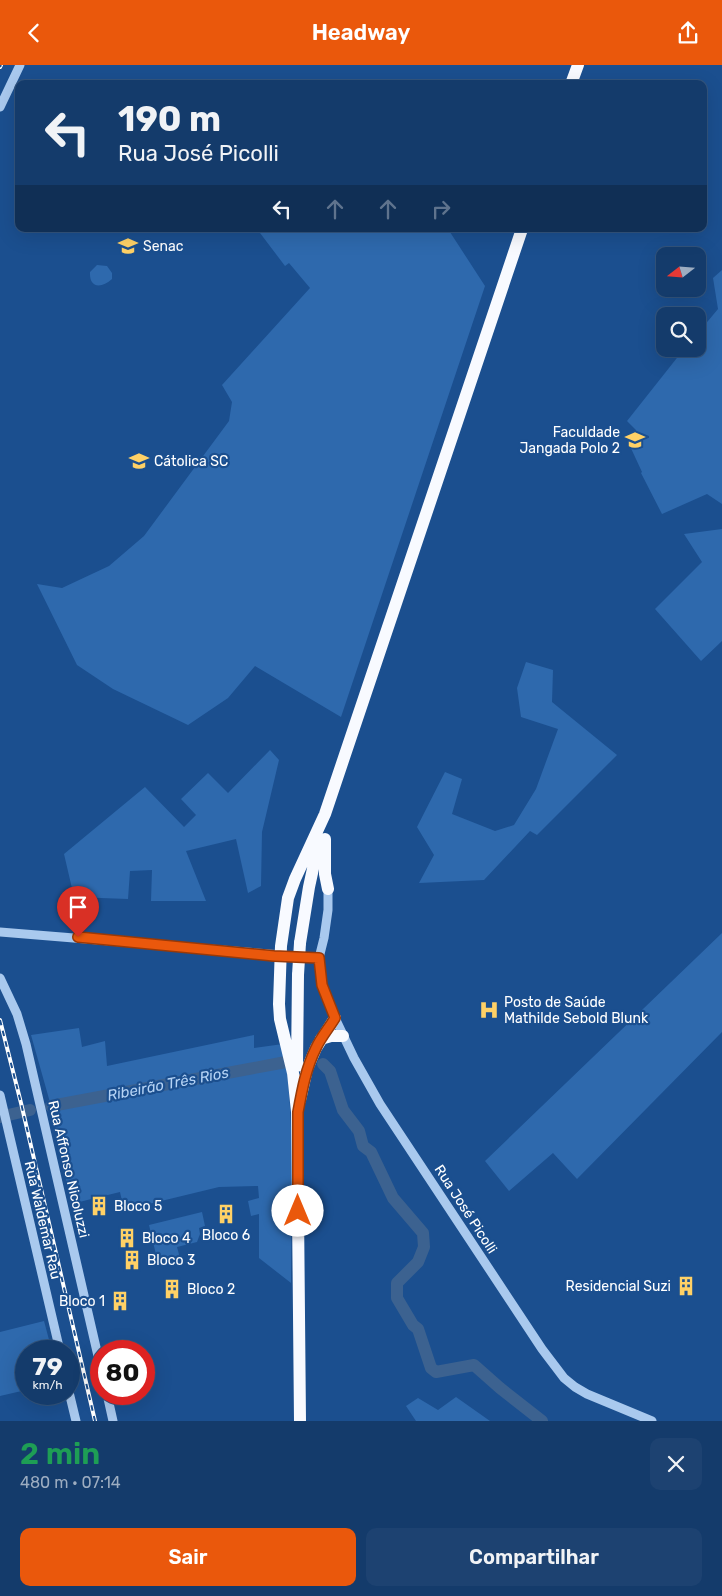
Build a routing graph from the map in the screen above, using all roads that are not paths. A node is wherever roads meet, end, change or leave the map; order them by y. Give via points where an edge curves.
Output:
1 (20, 65) edge
2 (578, 65) edge
3 (572, 80) edge
4 (0, 107) edge
5 (521, 232) edge
6 (324, 819) junction
7 (328, 889) joint
8 (0, 932) edge
9 (281, 956) junction
10 (319, 958) junction
11 (0, 978) edge
12 (335, 1018) junction
13 (343, 1036) junction
14 (320, 1039) junction
15 (0, 1095) edge
16 (298, 1112) junction
17 (57, 1340) edge
18 (94, 1340) edge
19 (72, 1405) edge
20 (109, 1405) edge
21 (76, 1421) edge
22 (113, 1421) edge
23 (300, 1421) edge
24 (652, 1421) edge

1 - 4 street
2 - 3 highway
5 - 6 highway
6 - 7 highway
6 - 9 highway via 288,898
6 - 16 highway, bridge via 300,943
7 - 10 street, Rua José Picolli via 327,919
8 - 9 street
9 - 10 street
9 - 16 highway via 280,1012
10 - 12 street, Rua José Picolli via 322,985
11 - 18 street, Rua Affonso Nicoluzzi via 17,1014 26,1044
12 - 13 street, Rua José Picolli
12 - 14 highway
13 - 14 highway
13 - 24 street, Rua José Picolli via 380,1104 552,1364 581,1391
14 - 16 highway via 307,1069
15 - 17 street, Rua Waldemar Rau
16 - 23 highway
19 - 21 street
20 - 22 street

